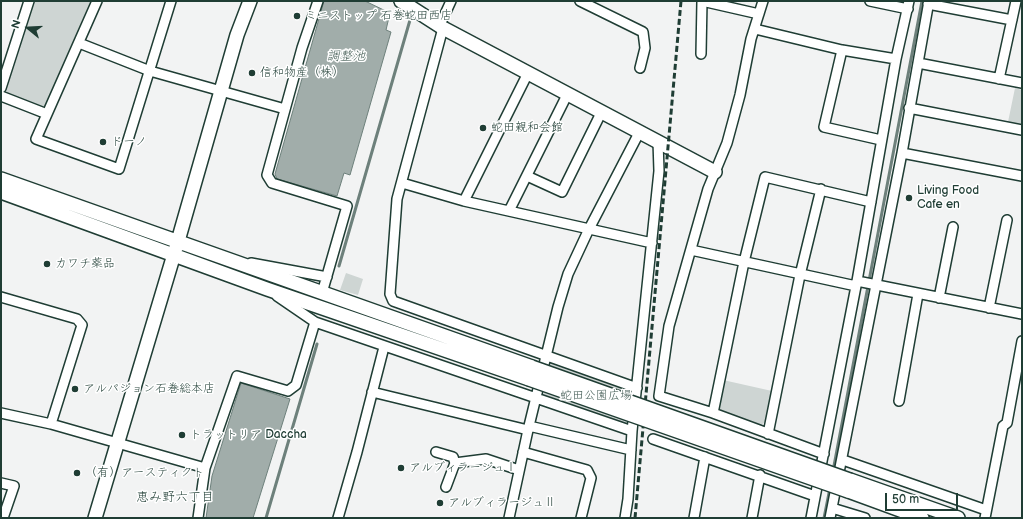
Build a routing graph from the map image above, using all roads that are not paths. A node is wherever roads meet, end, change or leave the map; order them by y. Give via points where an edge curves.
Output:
1 (29, 1) edge
2 (97, 1) edge
3 (170, 1) edge
4 (250, 1) edge
5 (318, 1) edge
6 (401, 1) edge
7 (451, 1) edge
8 (580, 1) edge
9 (702, 1) edge
10 (763, 1) edge
11 (870, 1) edge
12 (1016, 1) edge
13 (929, 2) edge
14 (908, 5) edge
15 (759, 14) junction
16 (1012, 20) junction
17 (442, 27) junction
18 (754, 29) junction
19 (79, 43) junction
20 (842, 50) junction
21 (701, 54) dead end
22 (896, 59) junction
23 (918, 63) junction
24 (640, 68) dead end
25 (150, 71) junction
26 (528, 73) junction
27 (999, 79) junction
28 (1022, 83) edge
29 (1, 88) edge
30 (220, 91) junction
31 (568, 94) junction
32 (1, 96) edge
33 (909, 108) junction
34 (285, 109) junction
35 (602, 111) junction
36 (47, 114) junction
37 (1022, 130) edge
38 (640, 131) junction
39 (881, 140) junction
40 (658, 142) junction
41 (902, 153) junction
42 (715, 172) junction
43 (527, 176) junction
44 (1022, 176) edge
45 (1, 179) edge
46 (402, 183) junction
47 (821, 189) junction
48 (1, 192) edge
49 (464, 201) junction
50 (871, 202) junction
51 (509, 211) junction
52 (1007, 220) dead end
53 (953, 227) dead end
54 (589, 229) junction
55 (178, 241) junction
56 (652, 243) junction
57 (691, 250) junction
58 (174, 255) junction
59 (226, 258) junction
60 (744, 262) junction
61 (800, 275) junction
62 (327, 277) junction
63 (864, 283) junction
64 (267, 289) junction
65 (322, 293) junction
66 (918, 294) junction
67 (1, 297) edge
68 (938, 298) junction
69 (989, 308) junction
70 (1022, 314) edge
71 (315, 322) junction
72 (1022, 341) edge
73 (384, 347) junction
74 (546, 356) junction
75 (531, 373) junction
76 (637, 388) junction
77 (372, 392) junction
78 (536, 398) junction
79 (899, 401) dead end
80 (1, 413) edge
81 (713, 413) junction
82 (51, 424) junction
83 (529, 428) junction
84 (632, 431) junction
85 (768, 434) junction
86 (653, 439) dead end
87 (118, 443) junction
88 (631, 450) junction
89 (436, 452) dead end
90 (523, 452) junction
91 (824, 454) junction
92 (705, 456) junction
93 (842, 460) junction
94 (455, 463) junction
95 (205, 468) junction
96 (519, 470) junction
97 (760, 475) junction
98 (1, 483) edge
99 (849, 486) junction
100 (446, 487) dead end
101 (815, 496) junction
102 (832, 508) junction
103 (986, 514) edge
104 (3, 518) edge
105 (95, 518) edge
106 (198, 518) edge
107 (338, 518) edge
108 (509, 518) edge
109 (581, 518) edge
110 (625, 518) edge
111 (694, 518) edge
112 (752, 518) edge
113 (811, 518) edge
114 (830, 518) edge
115 (865, 518) edge
116 (922, 518) edge
117 (958, 518) edge

1 - 29 street
2 - 19 street
3 - 25 street
4 - 30 street
5 - 34 street
6 - 17 street
7 - 17 street
8 - 24 street via 643,32 645,48
9 - 15 street
9 - 21 street
10 - 15 street
11 - 14 street
12 - 16 street
13 - 16 street
13 - 23 street
14 - 22 street
15 - 18 street
16 - 27 street
17 - 26 street
17 - 46 street
18 - 20 street
18 - 42 street via 727,143
19 - 25 street
19 - 36 street
20 - 22 street
20 - 39 street via 824,127
22 - 39 street
23 - 27 street
23 - 33 street
25 - 30 street
25 - 36 street via 119,169 36,139
26 - 31 street
26 - 49 street
27 - 28 street
30 - 34 street
30 - 55 street
31 - 35 street
31 - 43 street
32 - 36 street
33 - 37 street
33 - 41 street
34 - 62 street via 267,175 268,180 347,206
35 - 38 street
35 - 43 street via 562,192
38 - 40 street
38 - 54 street
39 - 50 street
40 - 42 street
40 - 56 street via 659,171
41 - 44 street
41 - 63 street
42 - 57 street
43 - 51 street
45 - 55 street
46 - 49 street
46 - 74 street via 397,199 392,250 390,294 393,301
47 - 50 street
47 - 60 street via 765,178
47 - 61 street
48 - 58 street
49 - 51 street
50 - 63 street
51 - 54 street
52 - 69 street
53 - 68 street
54 - 56 street
54 - 74 street via 568,274
55 - 58 street
55 - 59 street
56 - 76 street
57 - 60 street
57 - 81 street via 669,326 659,396
58 - 64 street
58 - 87 street
59 - 62 street
59 - 65 street
60 - 61 street
60 - 81 street
61 - 63 street
61 - 85 street
62 - 65 street
63 - 66 street
63 - 91 street
63 - 93 street
64 - 71 street
64 - 75 street
65 - 75 street
66 - 68 street
66 - 79 street
67 - 82 street via 76,319 82,325
68 - 69 street
69 - 70 street
71 - 73 street
71 - 95 street via 296,385 288,391 238,376
72 - 103 street via 1007,423 1003,426
73 - 77 street
73 - 78 street
74 - 76 street
74 - 78 street
75 - 99 street, bridge
76 - 84 street
77 - 83 street
77 - 107 street
78 - 83 street
78 - 84 street
80 - 82 street
81 - 85 street
82 - 87 street
83 - 88 street
83 - 90 street
84 - 88 street
85 - 91 street
86 - 92 street
87 - 95 street
87 - 105 street
88 - 110 street
89 - 94 street via 453,457
90 - 96 street
90 - 109 street via 587,470 591,478
91 - 101 street
92 - 97 street
92 - 111 street
93 - 102 street
93 - 103 street
94 - 96 street via 486,459
94 - 100 street
95 - 106 street
96 - 108 street
97 - 101 street
97 - 112 street
98 - 104 street via 14,486
99 - 116 street
99 - 117 street
101 - 113 street
102 - 114 street
102 - 115 street

